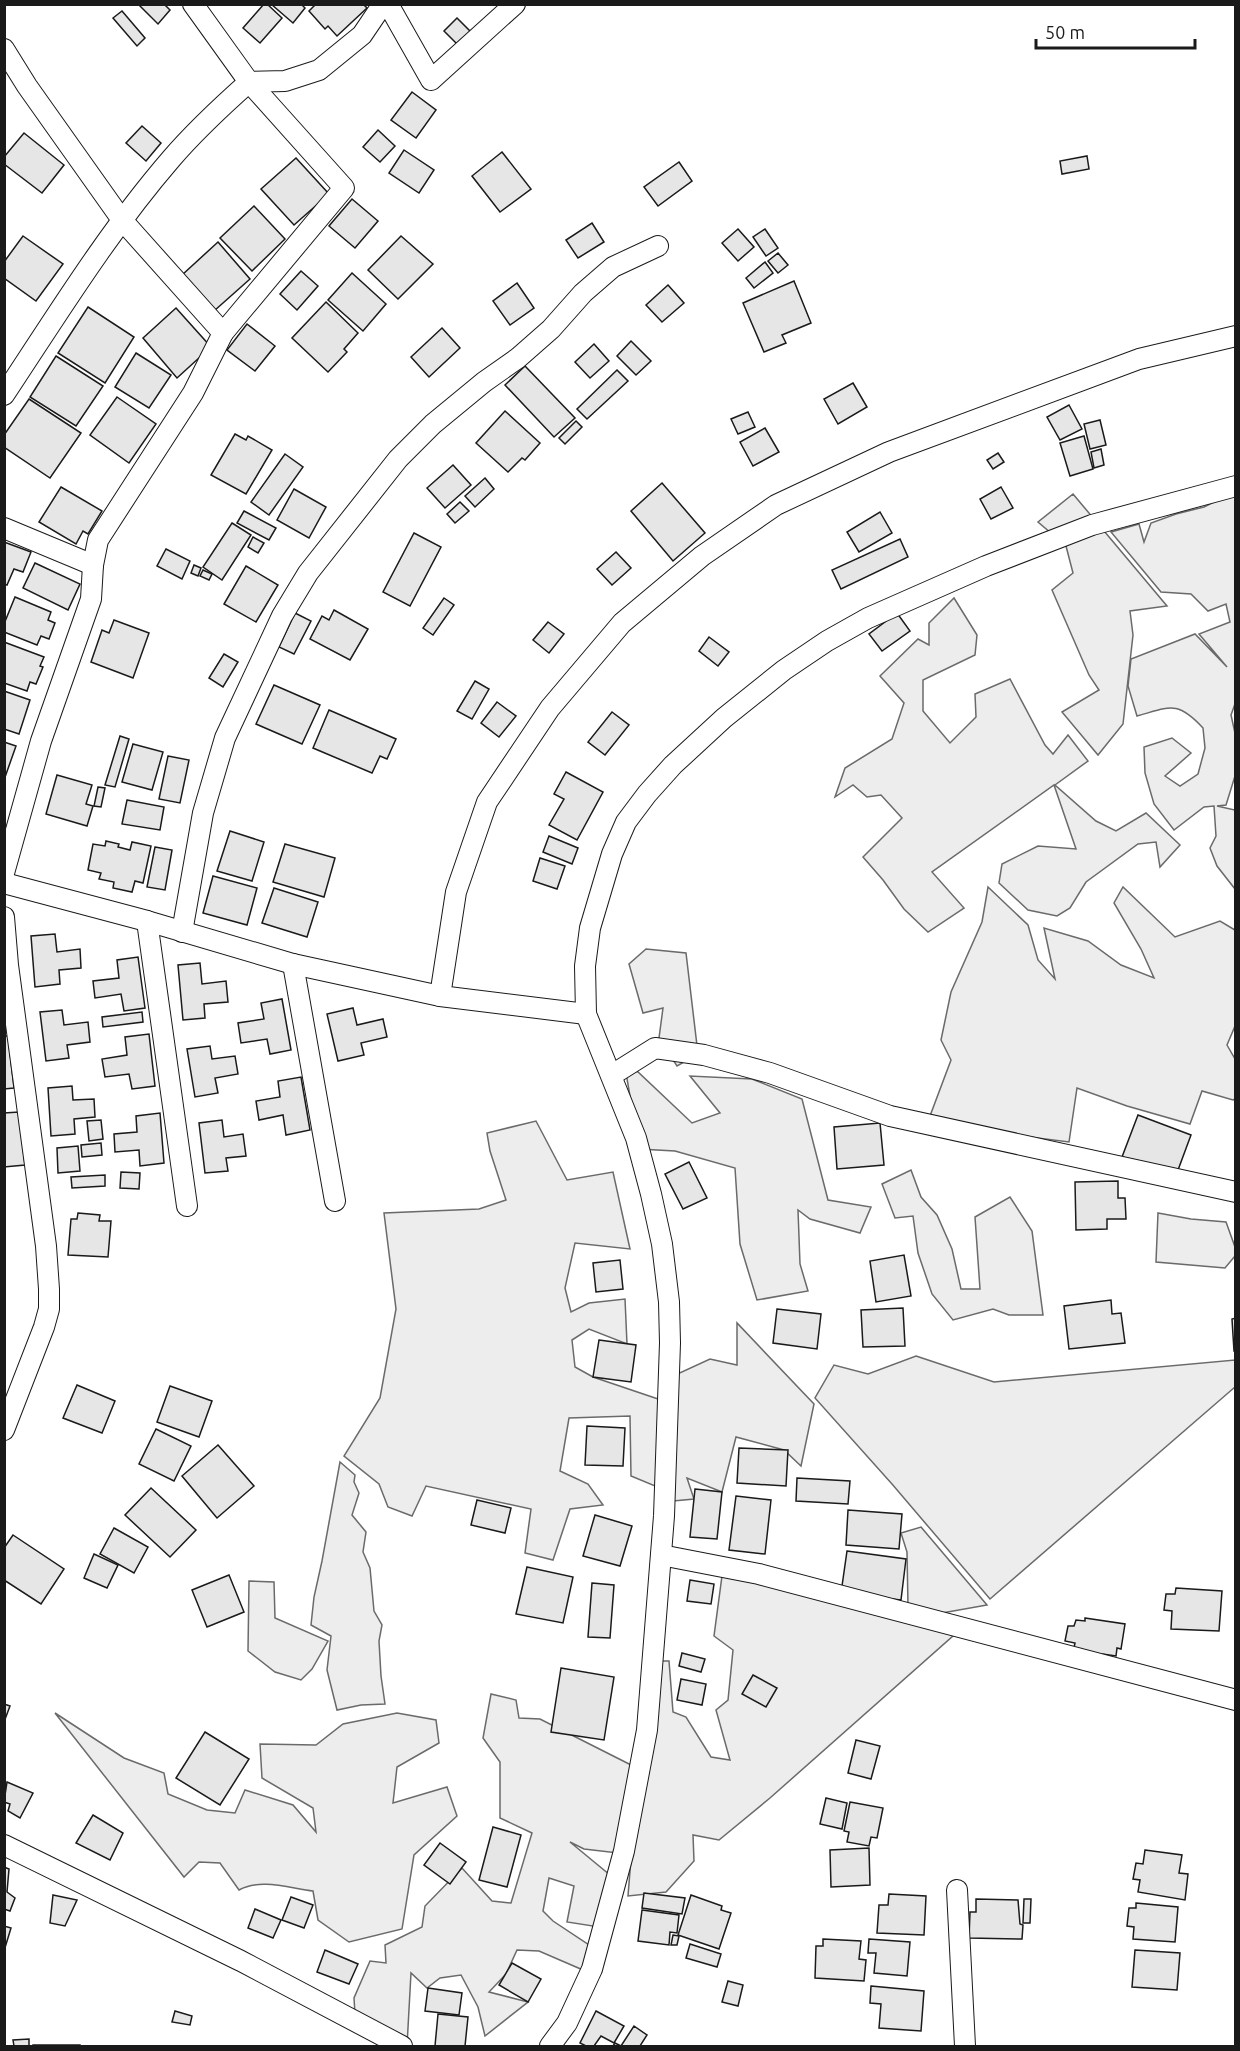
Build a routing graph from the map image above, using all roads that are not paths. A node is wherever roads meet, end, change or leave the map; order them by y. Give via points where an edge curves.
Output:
1 (194, 4) edge
2 (386, 4) edge
3 (515, 4) edge
4 (4, 49) edge
5 (249, 81) junction
6 (122, 220) junction
7 (658, 246) dead end
8 (223, 333) junction
9 (1236, 336) edge
10 (4, 395) edge
11 (1236, 486) edge
12 (4, 528) edge
13 (93, 565) junction
14 (4, 873) edge
15 (4, 883) edge
16 (4, 917) edge
17 (147, 921) junction
18 (182, 932) junction
19 (293, 964) junction
20 (440, 996) junction
21 (586, 1014) junction
22 (612, 1076) junction
23 (1236, 1192) edge
24 (335, 1201) dead end
25 (187, 1206) dead end
26 (4, 1430) edge
27 (661, 1555) junction
28 (1236, 1700) edge
29 (4, 1845) edge
30 (957, 1890) dead end
31 (402, 2046) edge
32 (550, 2046) edge
33 (965, 2046) edge

1 - 5 street
2 - 3 street via 431,80
2 - 5 street via 362,35 319,70 285,81
4 - 6 street
5 - 6 street via 171,159
5 - 8 street via 344,188
6 - 8 street
6 - 10 street
7 - 18 street via 614,267 518,358 433,424 398,459 308,573 282,616 225,738 203,813
8 - 13 street via 193,393 98,540
9 - 20 street via 1139,359 889,452 776,505 702,556 622,623 550,708 487,802 456,892
11 - 21 street via 1092,525 868,618 792,664 724,718 673,765 627,822 609,863 590,928 585,966
12 - 13 street
13 - 14 street via 91,599 41,741
15 - 17 street
16 - 26 street via 50,1289 44,1327
17 - 18 street
17 - 25 street
18 - 19 street
19 - 20 street
19 - 24 street
20 - 21 street
21 - 22 street
22 - 23 street via 655,1048 704,1055 770,1073 890,1116
22 - 27 street via 636,1138 651,1194 669,1302 669,1412
27 - 28 street via 759,1574
27 - 32 street via 647,1730 624,1851 592,1969 567,2023
29 - 31 street via 241,1961
30 - 33 street

